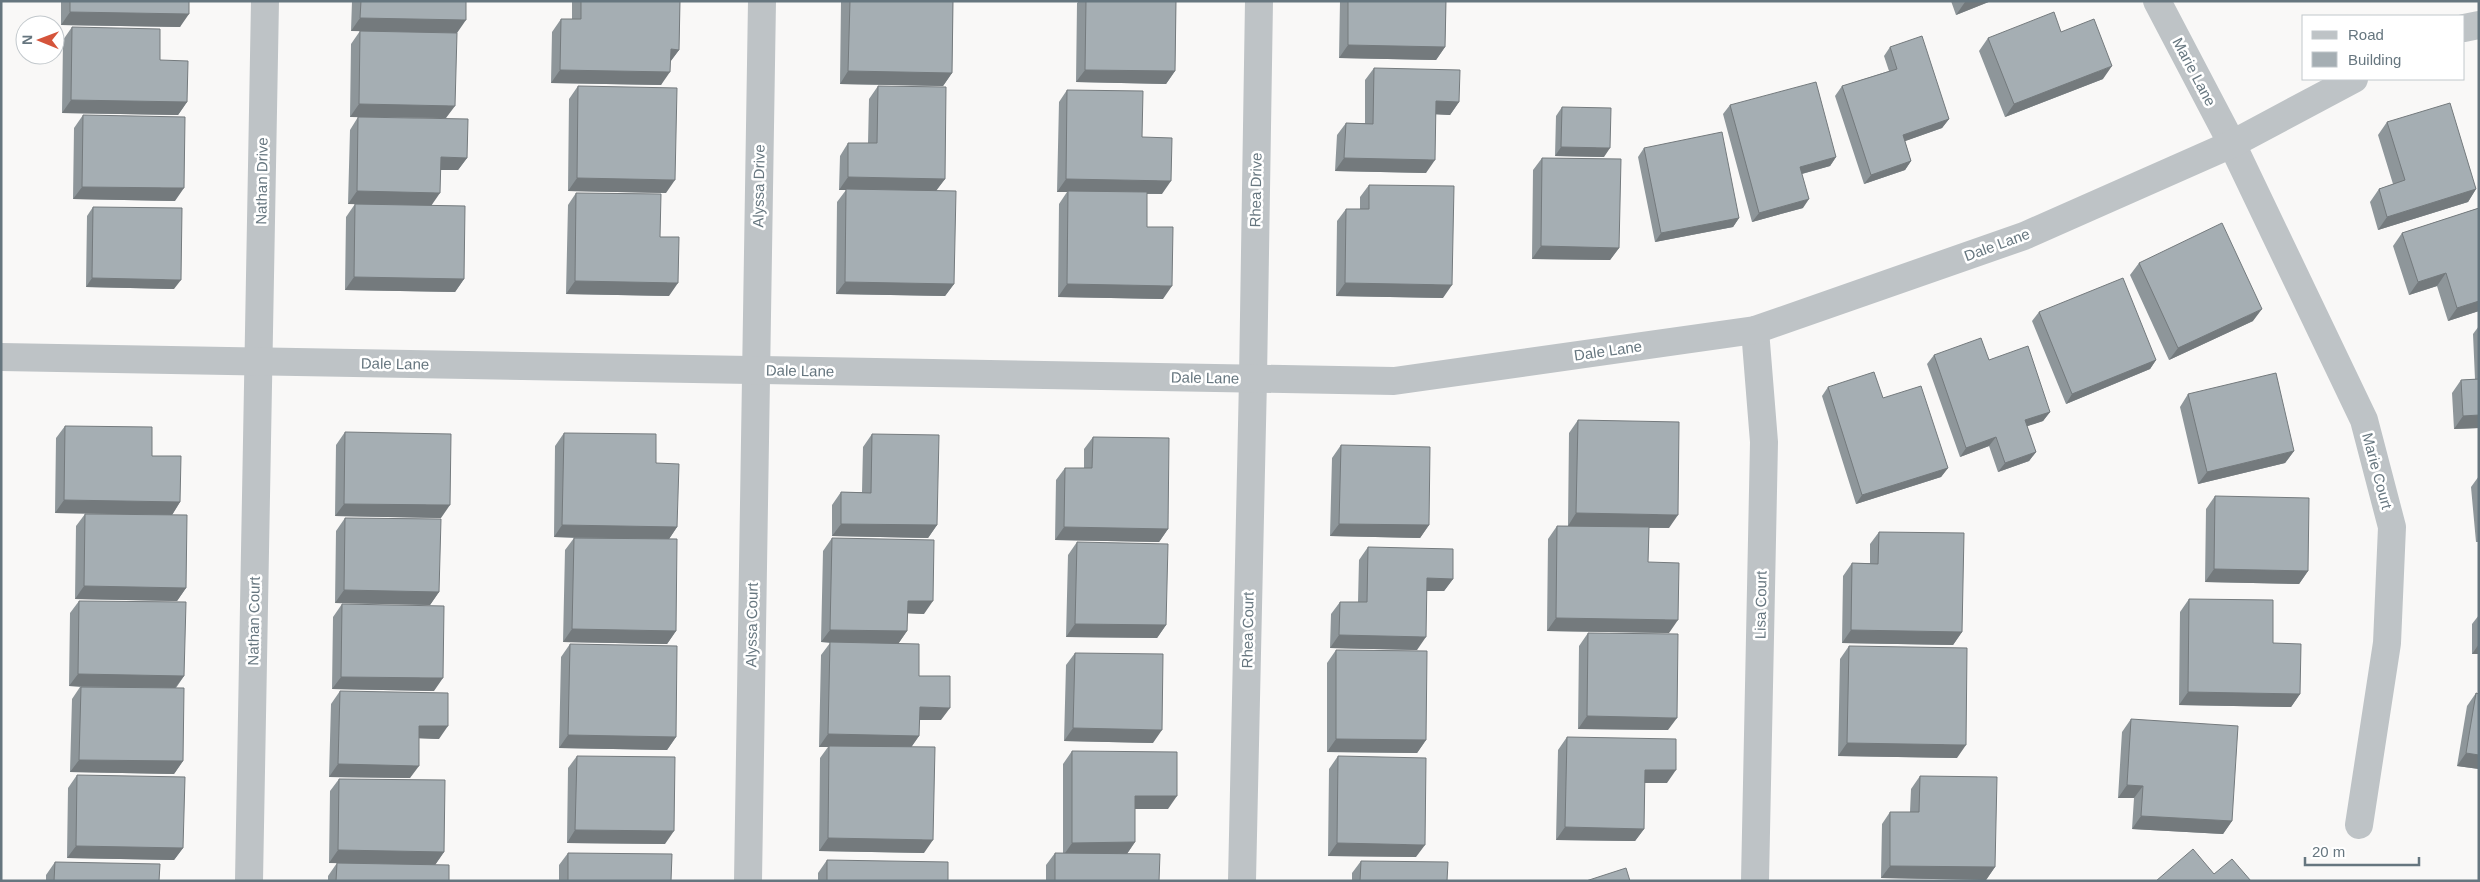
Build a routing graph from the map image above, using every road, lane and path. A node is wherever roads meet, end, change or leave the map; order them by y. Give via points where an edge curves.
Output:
1 (266, 1) edge
2 (762, 1) edge
3 (1259, 1) edge
4 (2157, 1) edge
5 (2479, 25) edge
6 (2465, 28) edge
7 (2352, 80) edge
8 (2232, 144) junction
9 (1755, 330) junction
10 (1, 357) edge
11 (259, 361) junction
12 (756, 370) junction
13 (1254, 379) junction
14 (2359, 825) dead end
15 (248, 881) edge
16 (748, 881) edge
17 (1242, 881) edge
18 (1755, 881) edge

1 - 11 street, Nathan Drive
2 - 12 street, Alyssa Drive
3 - 13 street, Rhea Drive
4 - 8 street, Marie Lane
5 - 6 street
7 - 8 street, Dale Lane
8 - 9 street, Dale Lane via 2024,236
8 - 14 street, Marie Court via 2364,420 2392,527 2386,642
9 - 13 street, Dale Lane via 1394,381
9 - 18 street, Lisa Court via 1764,442
10 - 11 street, Dale Lane
11 - 12 street, Dale Lane
11 - 15 street, Nathan Court
12 - 13 street, Dale Lane
12 - 16 street, Alyssa Court
13 - 17 street, Rhea Court

